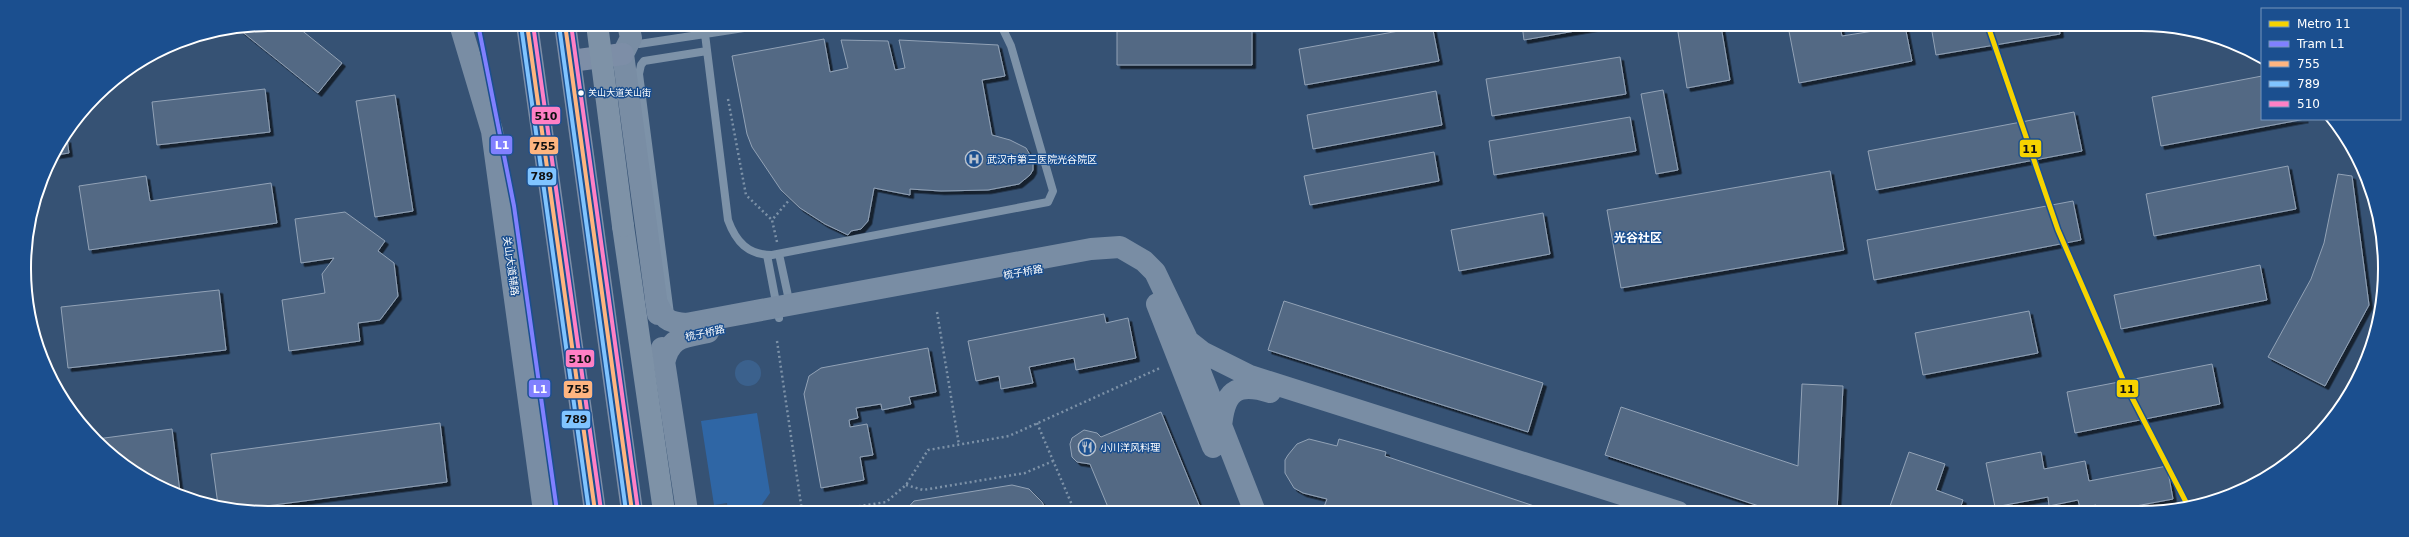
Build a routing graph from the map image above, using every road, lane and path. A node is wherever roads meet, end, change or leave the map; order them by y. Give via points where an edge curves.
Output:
1 (462, 31) edge
2 (521, 31) edge
3 (528, 31) edge
4 (566, 31) edge
5 (598, 31) edge
6 (722, 31) edge
7 (1005, 31) edge
8 (705, 34) junction
9 (628, 39) edge
10 (707, 51) junction
11 (571, 61) junction
12 (534, 64) junction
13 (727, 96) dead end
14 (790, 199) dead end
15 (772, 220) junction
16 (779, 254) junction
17 (767, 255) junction
18 (656, 301) junction
19 (784, 311) junction
20 (937, 312) dead end
21 (672, 332) junction
22 (777, 341) dead end
23 (1188, 341) junction
24 (664, 363) junction
25 (1160, 368) dead end
26 (1037, 423) junction
27 (1221, 427) junction
28 (960, 445) junction
29 (1053, 460) junction
30 (906, 485) junction
31 (543, 506) edge
32 (594, 506) edge
33 (631, 506) edge
34 (663, 506) edge
35 (686, 506) edge
36 (801, 506) edge
37 (861, 506) edge
38 (1072, 506) edge
39 (1237, 506) edge
40 (1253, 506) edge
41 (1625, 506) edge
42 (1659, 506) edge

1 - 31 street, 关山大道辅路 via 492,131
2 - 12 main road
3 - 12 main road
4 - 11 main road
5 - 34 highway, bridge
6 - 8 lane
7 - 16 lane via 1053,190 1048,202
8 - 9 lane via 639,44
8 - 10 lane
9 - 11 main road
9 - 18 street
10 - 17 lane via 728,220 733,232 748,250
10 - 21 lane via 644,61 639,74
11 - 33 main road
12 - 32 main road
13 - 15 path via 746,195
14 - 15 path
15 - 16 path
16 - 17 lane
16 - 19 lane
17 - 19 lane
18 - 21 street
18 - 24 street
19 - 21 street via 686,324
19 - 23 street via 1096,248 1120,247 1144,261 1155,272
19 - 39 street, 梳子桥路 via 1096,259 1120,260 1149,282
20 - 28 path
21 - 24 street, 梳子桥路
22 - 36 path
23 - 27 street
23 - 42 street via 1202,352 1250,376
24 - 35 street
25 - 26 path
26 - 28 path via 1009,436
26 - 29 path
27 - 40 street
27 - 41 street via 1226,398 1242,388 1257,388
28 - 30 path via 928,450
29 - 30 path via 1025,473 923,490
29 - 38 path
30 - 37 path via 886,502

